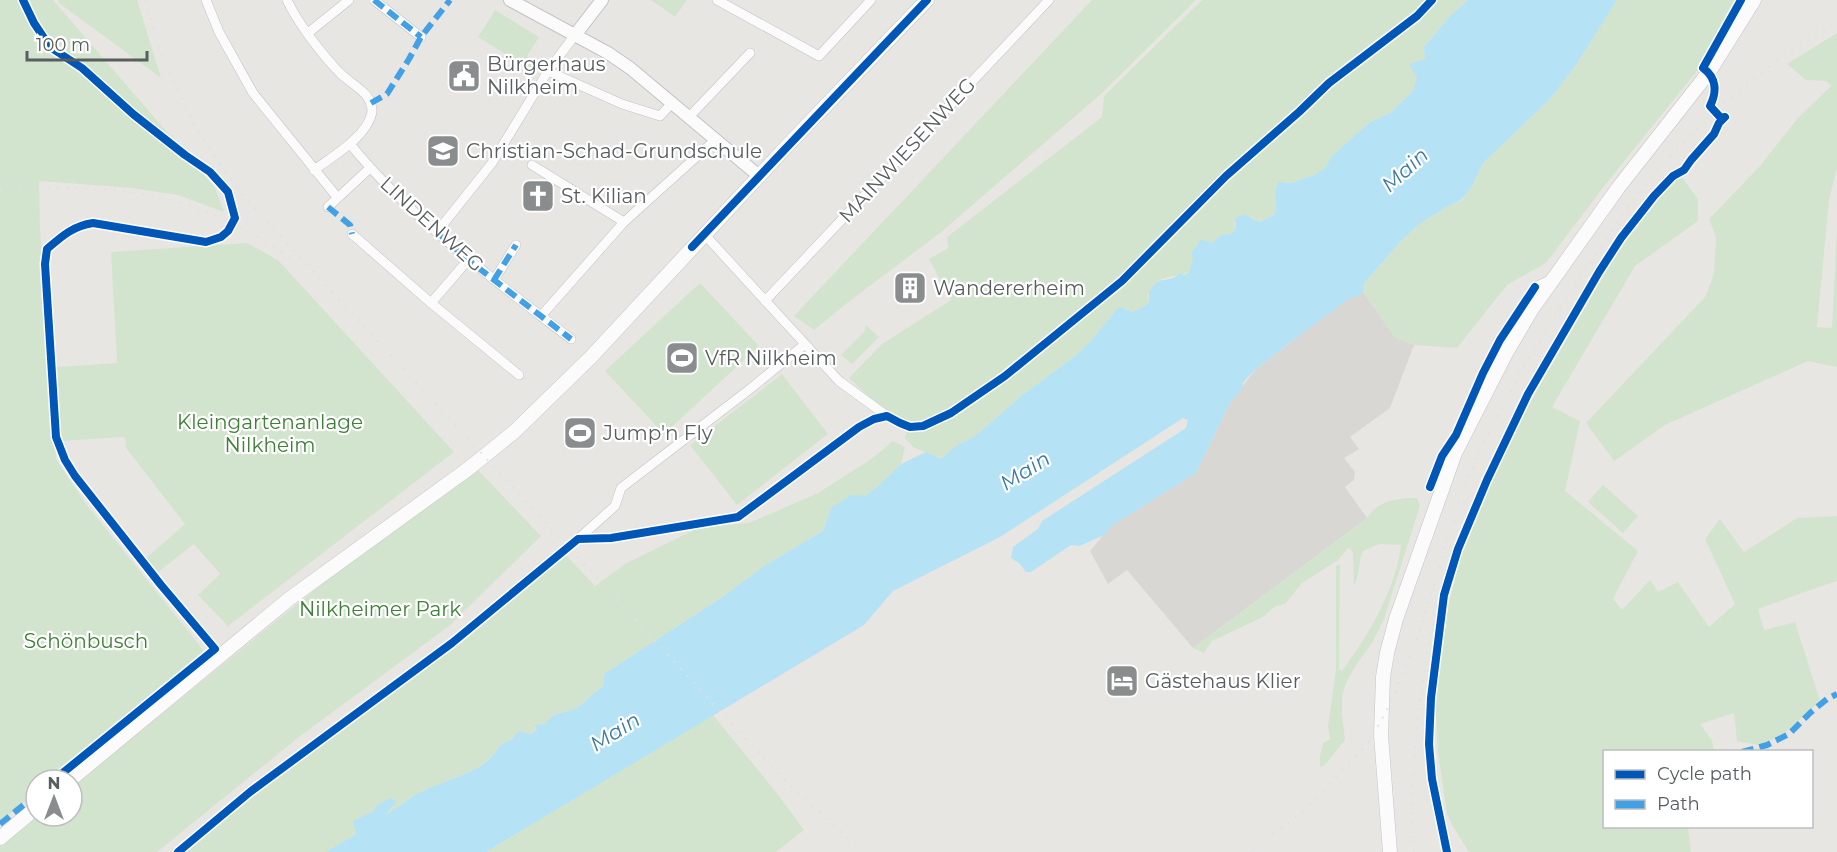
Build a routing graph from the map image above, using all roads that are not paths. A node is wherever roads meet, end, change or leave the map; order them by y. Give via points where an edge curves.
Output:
1 (206, 0) edge
2 (287, 0) edge
3 (349, 0) edge
4 (374, 0) edge
5 (510, 0) edge
6 (602, 0) edge
7 (717, 0) edge
8 (927, 0) edge
9 (1049, 0) edge
10 (1754, 0) edge
11 (867, 1) edge
12 (308, 33) junction
13 (575, 35) junction
14 (421, 36) dead end
15 (750, 53) dead end
16 (548, 71) junction
17 (672, 103) junction
18 (689, 117) junction
19 (714, 141) junction
20 (350, 144) junction
21 (532, 165) dead end
22 (370, 168) junction
23 (314, 170) junction
24 (759, 176) junction
25 (337, 198) junction
26 (328, 207) dead end
27 (624, 222) junction
28 (228, 231) dead end
29 (437, 232) junction
30 (352, 234) dead end
31 (705, 235) junction
32 (516, 245) dead end
33 (468, 260) junction
34 (1554, 278) junction
35 (494, 280) junction
36 (1535, 287) dead end
37 (765, 301) junction
38 (431, 303) junction
39 (542, 316) junction
40 (571, 339) dead end
41 (804, 345) junction
42 (519, 375) dead end
43 (887, 416) dead end
44 (578, 539) dead end
45 (221, 656) junction
46 (84, 769) edge
47 (24, 818) edge
48 (0, 838) edge
49 (1390, 852) edge

1 - 23 street via 252,93
2 - 12 street
3 - 12 street
4 - 14 street
5 - 13 street
6 - 13 street
7 - 11 street via 819,56
8 - 24 main road
9 - 37 street, MAINWIESENWEG
10 - 34 main road via 1708,72
12 - 20 street via 338,71 371,103 372,113
13 - 16 street
13 - 17 street via 615,58
15 - 18 street
16 - 17 street via 621,104 660,116
16 - 29 street via 492,163
17 - 18 street
18 - 19 street
19 - 24 street
19 - 27 street
20 - 22 street, LINDENWEG
20 - 23 street
21 - 27 street
22 - 25 street, LINDENWEG
22 - 29 street, LINDENWEG
23 - 25 street
24 - 31 main road
25 - 26 street, LINDENWEG
27 - 39 street
28 - 45 street via 206,242 81,225 67,231 47,249 45,264 56,437 65,460
29 - 33 street, LINDENWEG
30 - 38 street
31 - 37 street
31 - 45 main road via 591,357 514,432 289,599
32 - 35 street, LINDENWEG
33 - 35 street, LINDENWEG
33 - 38 street
34 - 36 street
34 - 49 main road via 1506,353 1455,453 1387,653 1381,735
35 - 39 street, LINDENWEG
37 - 41 street
38 - 42 street
39 - 40 street, LINDENWEG
41 - 43 street via 839,381
41 - 44 street via 621,488 615,506
45 - 46 main road
47 - 48 main road

